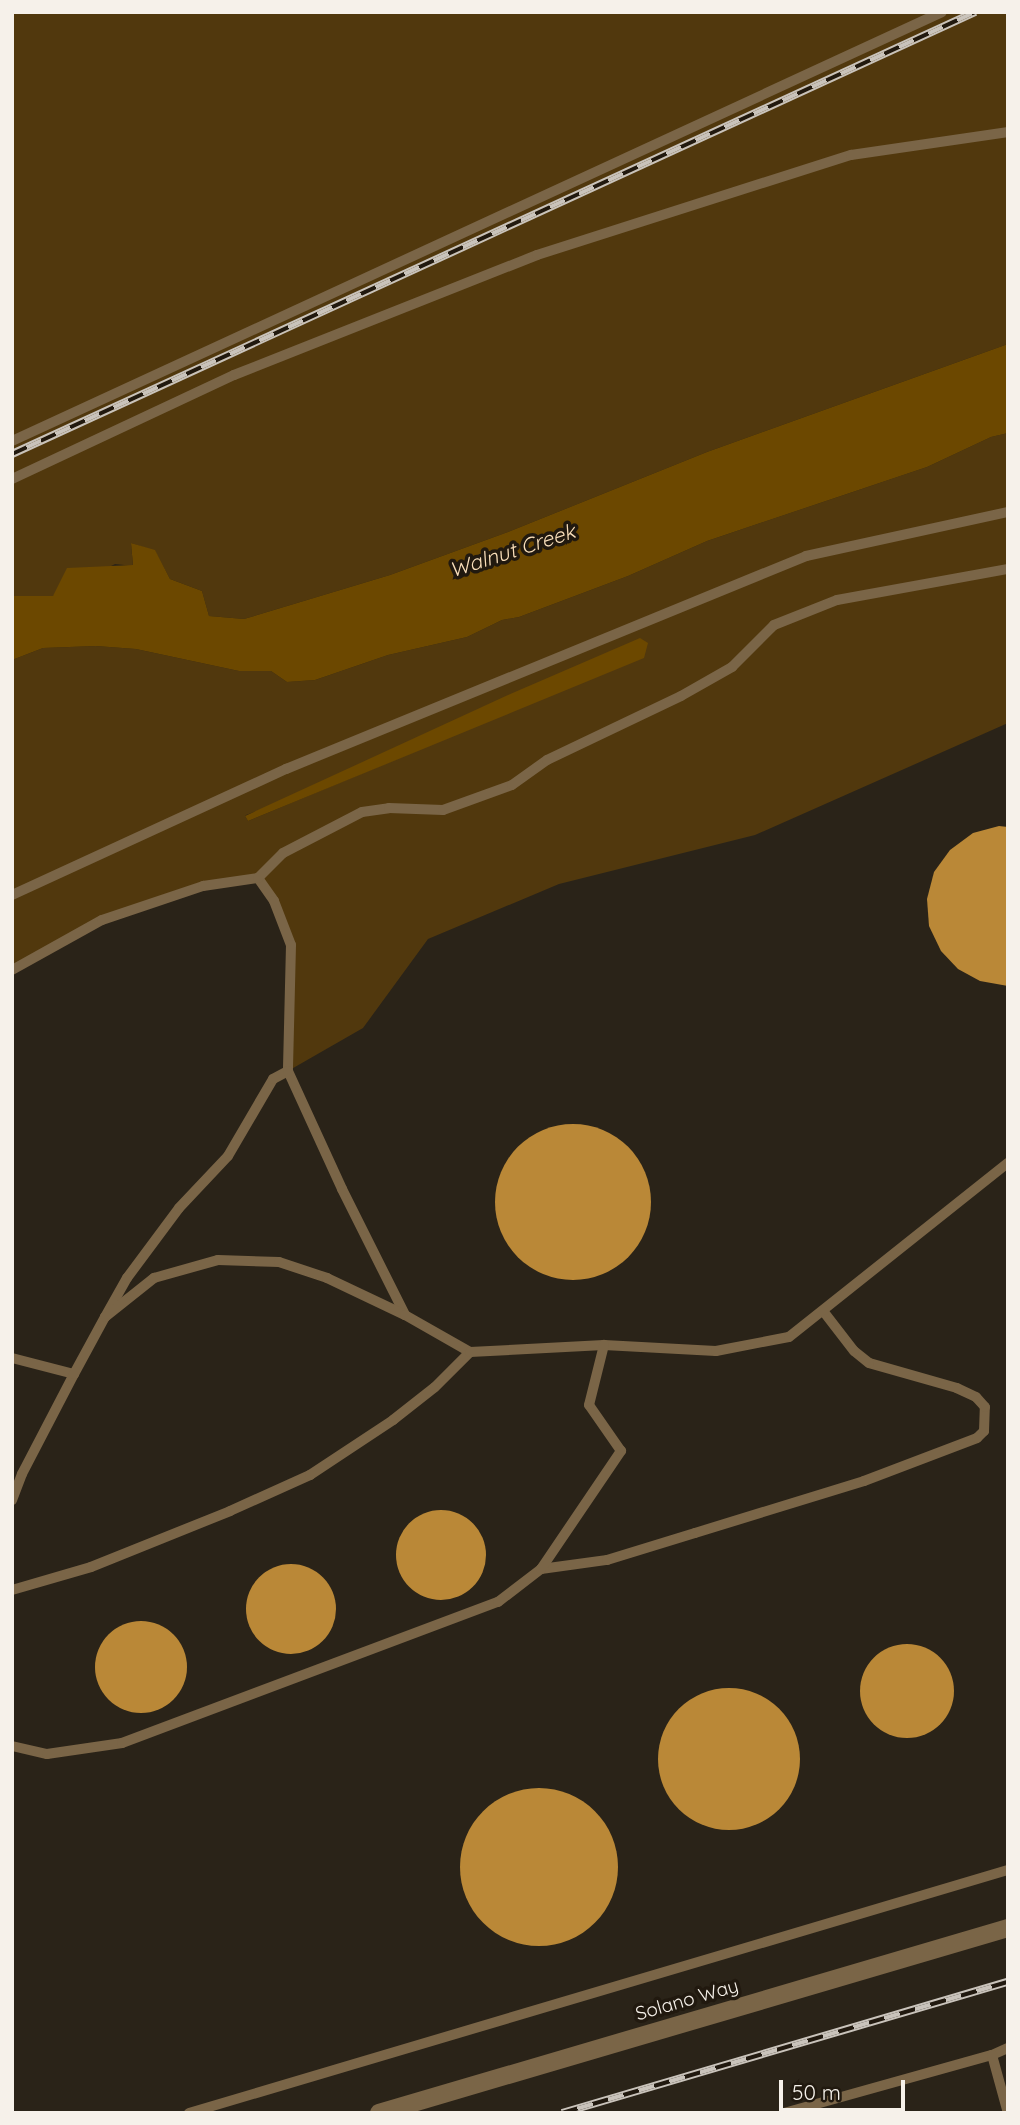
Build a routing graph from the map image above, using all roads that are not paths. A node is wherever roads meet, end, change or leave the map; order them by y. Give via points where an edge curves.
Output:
1 (942, 12) edge
2 (1008, 132) edge
3 (12, 441) edge
4 (12, 479) edge
5 (1008, 512) edge
6 (1008, 569) edge
7 (258, 878) junction
8 (12, 895) edge
9 (12, 970) edge
10 (288, 1071) junction
11 (1008, 1163) edge
12 (824, 1311) junction
13 (405, 1315) junction
14 (106, 1317) junction
15 (604, 1345) junction
16 (470, 1352) junction
17 (12, 1357) edge
18 (74, 1374) junction
19 (12, 1500) edge
20 (541, 1569) junction
21 (12, 1590) edge
22 (12, 1746) edge
23 (1008, 1870) edge
24 (1008, 1928) edge
25 (1008, 2048) edge
26 (992, 2055) junction
27 (188, 2113) edge
28 (379, 2113) edge
29 (784, 2113) edge
30 (1008, 2113) edge

1 - 3 lane
2 - 4 lane via 851,155 537,255 234,375
5 - 8 lane via 806,556 286,769
6 - 7 lane via 837,600 774,625 732,667 547,760 512,785 443,810 362,812 283,853
7 - 9 lane via 202,886 102,920
7 - 10 lane via 274,901 291,945
10 - 13 lane
10 - 14 lane via 273,1079 228,1156 179,1208 127,1278
11 - 12 lane
12 - 15 lane via 789,1337 716,1351
12 - 20 lane via 869,1363 976,1397 985,1407 984,1431 977,1438 864,1480 773,1509 607,1560
13 - 14 lane via 327,1278 279,1262 218,1260 154,1278
13 - 16 lane
14 - 18 lane
15 - 16 lane
15 - 20 lane via 589,1405 621,1451
16 - 21 lane via 393,1420 310,1475 91,1567
17 - 18 lane
18 - 19 lane
20 - 22 lane via 498,1602 122,1743 47,1754
23 - 27 lane
24 - 28 street, Solano Way
25 - 26 lane
26 - 29 lane
26 - 30 lane

